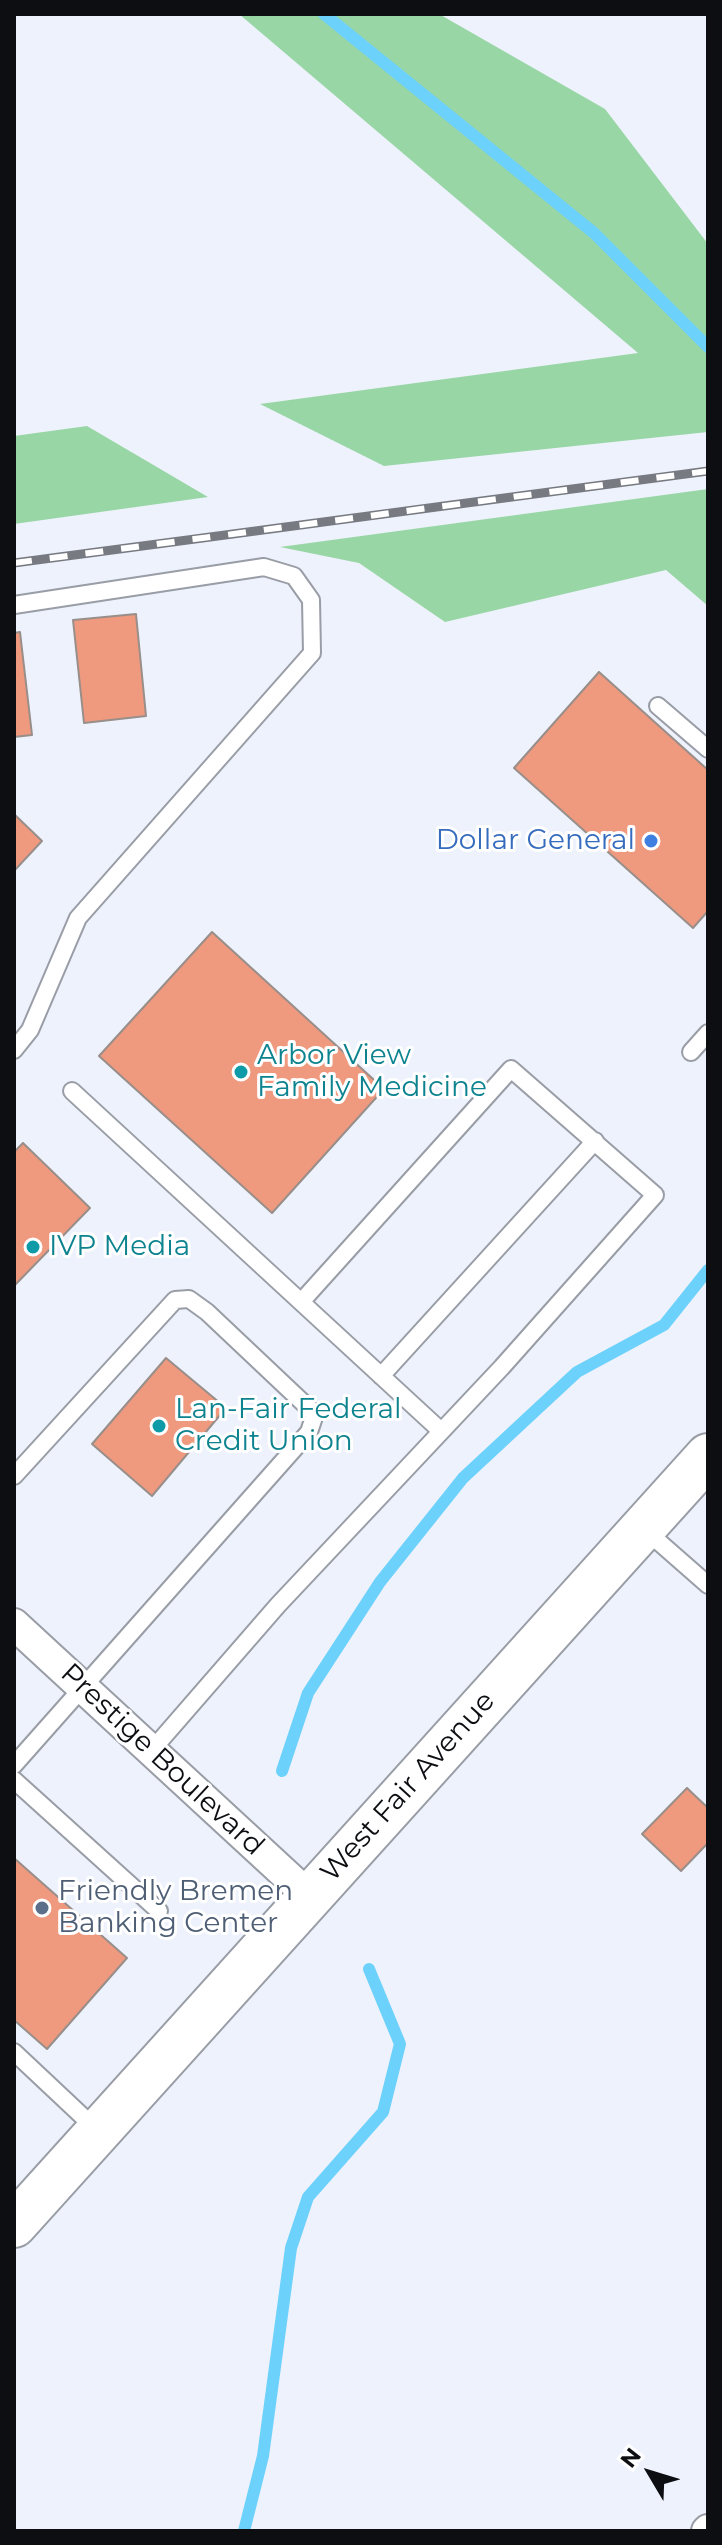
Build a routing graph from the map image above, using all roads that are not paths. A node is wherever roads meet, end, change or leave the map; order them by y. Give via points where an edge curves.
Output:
1 (14, 605) edge
2 (658, 706) dead end
3 (708, 749) edge
4 (708, 1033) edge
5 (14, 1050) edge
6 (691, 1052) dead end
7 (72, 1091) dead end
8 (595, 1141) junction
9 (301, 1302) junction
10 (381, 1376) junction
11 (441, 1431) junction
12 (708, 1456) edge
13 (14, 1476) edge
14 (643, 1528) junction
15 (708, 1585) edge
16 (14, 1624) edge
17 (83, 1687) junction
18 (152, 1750) junction
19 (14, 1765) edge
20 (14, 1780) edge
21 (309, 1896) junction
22 (159, 1911) dead end
23 (14, 2052) edge
24 (99, 2131) junction
25 (18, 2212) edge

1 - 5 lane via 264,567 294,576 311,600 312,653 78,918 30,1030
2 - 3 lane
4 - 6 lane
7 - 9 lane
8 - 9 lane via 511,1069
8 - 10 lane
8 - 11 lane via 655,1195
9 - 10 lane
10 - 11 lane
11 - 18 lane
12 - 14 street, West Fair Avenue
13 - 17 lane via 175,1300 189,1299 207,1312 315,1414 309,1432
14 - 15 lane
14 - 21 street, West Fair Avenue
16 - 17 street, Prestige Boulevard
17 - 18 street, Prestige Boulevard
17 - 19 lane
18 - 21 street, Prestige Boulevard
20 - 22 lane
21 - 24 street, West Fair Avenue
23 - 24 lane
24 - 25 street, West Fair Avenue

